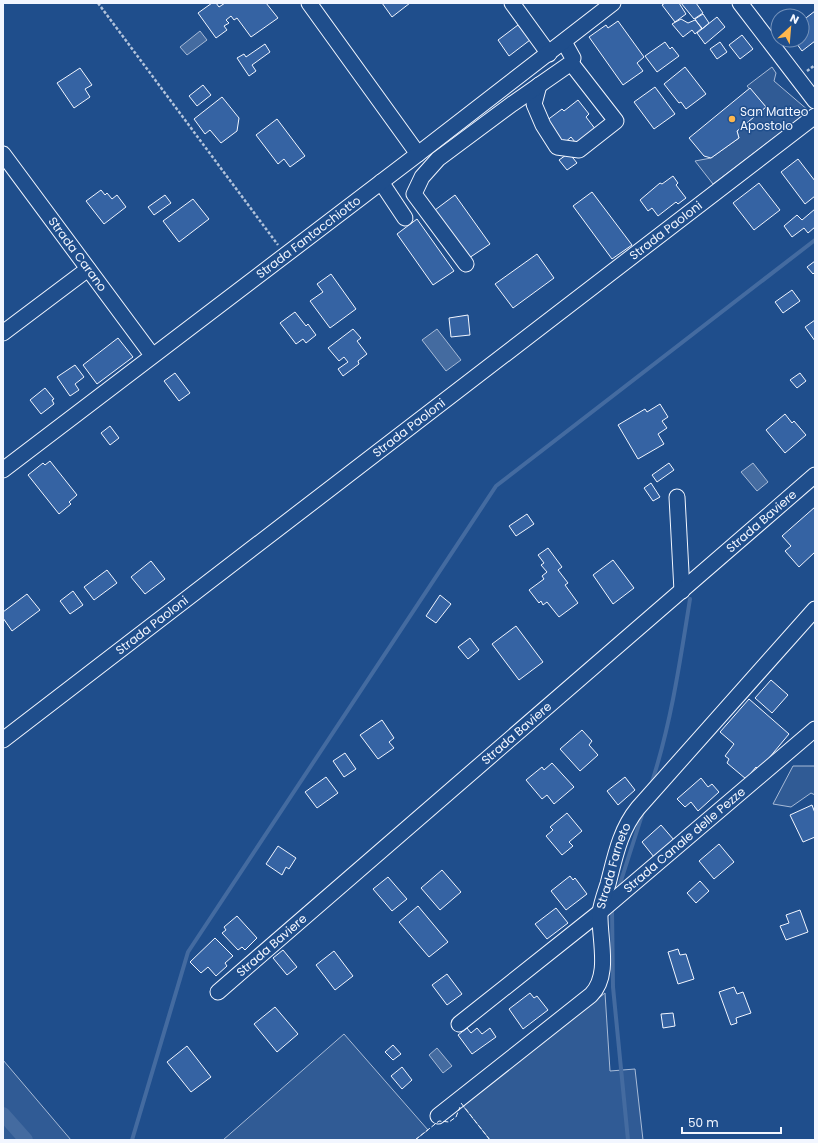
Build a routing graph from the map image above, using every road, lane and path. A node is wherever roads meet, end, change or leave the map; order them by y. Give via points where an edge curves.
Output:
1 (98, 3) edge
2 (309, 3) edge
3 (512, 3) edge
4 (613, 3) edge
5 (740, 3) edge
6 (564, 42) junction
7 (549, 54) junction
8 (571, 63) junction
9 (539, 85) junction
10 (518, 99) junction
11 (815, 101) edge
12 (534, 104) junction
13 (815, 116) edge
14 (3, 154) edge
15 (418, 154) junction
16 (381, 182) junction
17 (414, 194) junction
18 (394, 202) junction
19 (405, 218) dead end
20 (285, 255) junction
21 (466, 264) dead end
22 (88, 269) junction
23 (3, 333) edge
24 (152, 355) junction
25 (3, 470) edge
26 (815, 475) edge
27 (678, 497) dead end
28 (682, 591) junction
29 (815, 609) edge
30 (815, 729) edge
31 (3, 740) edge
32 (600, 912) junction
33 (218, 992) dead end
34 (459, 1024) dead end
35 (438, 1116) dead end

1 - 20 path
2 - 15 street
3 - 7 street
4 - 6 street, Strada Fantacchiotto
5 - 11 street
6 - 7 street, Strada Fantacchiotto
6 - 8 street via 573,58
7 - 15 street, Strada Fantacchiotto
8 - 9 street
8 - 12 street via 616,121 579,150 557,147
9 - 10 street
9 - 12 street
10 - 12 street
10 - 17 street via 438,159 422,177
13 - 31 street, Strada Paoloni
14 - 22 street, Strada Carano
15 - 16 street, Strada Fantacchiotto
16 - 18 street
16 - 20 street, Strada Fantacchiotto
17 - 18 street
17 - 21 street
18 - 19 street
20 - 24 street, Strada Fantacchiotto
22 - 23 street
22 - 24 street, Strada Carano
24 - 25 street, Strada Fantacchiotto
26 - 28 street, Strada Baviere
27 - 28 street
28 - 33 street, Strada Baviere
29 - 32 street, Strada Farneto via 630,817 623,832
30 - 32 street, Strada Canale delle Pezze
32 - 34 street, Strada Canale delle Pezze
32 - 35 street, Strada Farneto via 602,973 595,991

